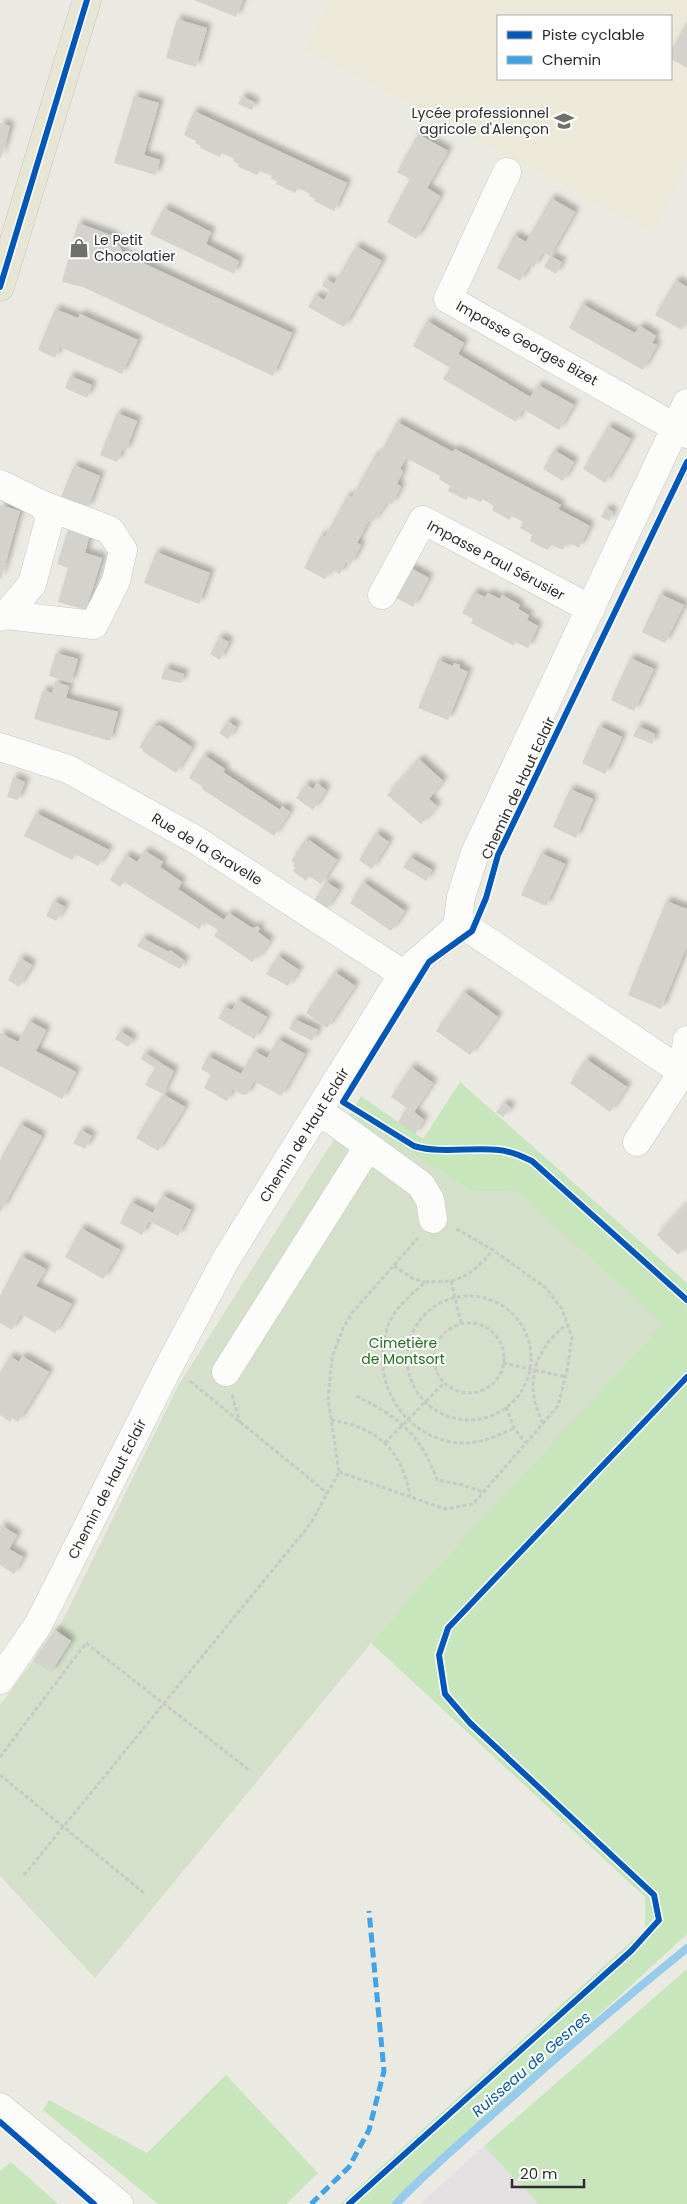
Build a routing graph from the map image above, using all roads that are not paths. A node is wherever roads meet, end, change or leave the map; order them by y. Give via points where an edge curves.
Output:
1 (86, 0) edge
2 (507, 172) dead end
3 (0, 287) edge
4 (683, 421) edge
5 (0, 484) edge
6 (43, 505) junction
7 (382, 596) dead end
8 (591, 610) junction
9 (3, 616) edge
10 (0, 747) edge
11 (459, 922) junction
12 (403, 974) junction
13 (687, 1040) edge
14 (685, 1073) edge
15 (317, 1114) junction
16 (637, 1142) dead end
17 (368, 1147) junction
18 (433, 1219) road end
19 (226, 1372) dead end
20 (0, 1680) edge
21 (0, 2106) edge
22 (119, 2204) edge

1 - 3 main road
2 - 4 street, Impasse Georges Bizet via 448,299
4 - 8 street, Chemin de Haut Eclair
5 - 6 street
6 - 9 street via 50,517 32,584
6 - 9 street via 110,530 123,550 116,581 94,625
7 - 8 street, Impasse Paul Sérusier via 423,520
8 - 11 street, Chemin de Haut Eclair via 475,854 461,897
10 - 12 street, Rue de la Gravelle via 68,769 196,840
11 - 12 street, Chemin de Haut Eclair
11 - 14 street
12 - 15 street, Chemin de Haut Eclair
13 - 14 street
14 - 16 street
15 - 17 street via 332,1120
15 - 20 street, Chemin de Haut Eclair via 225,1261 38,1625
17 - 18 street via 421,1185 430,1200
17 - 19 street
21 - 22 street

